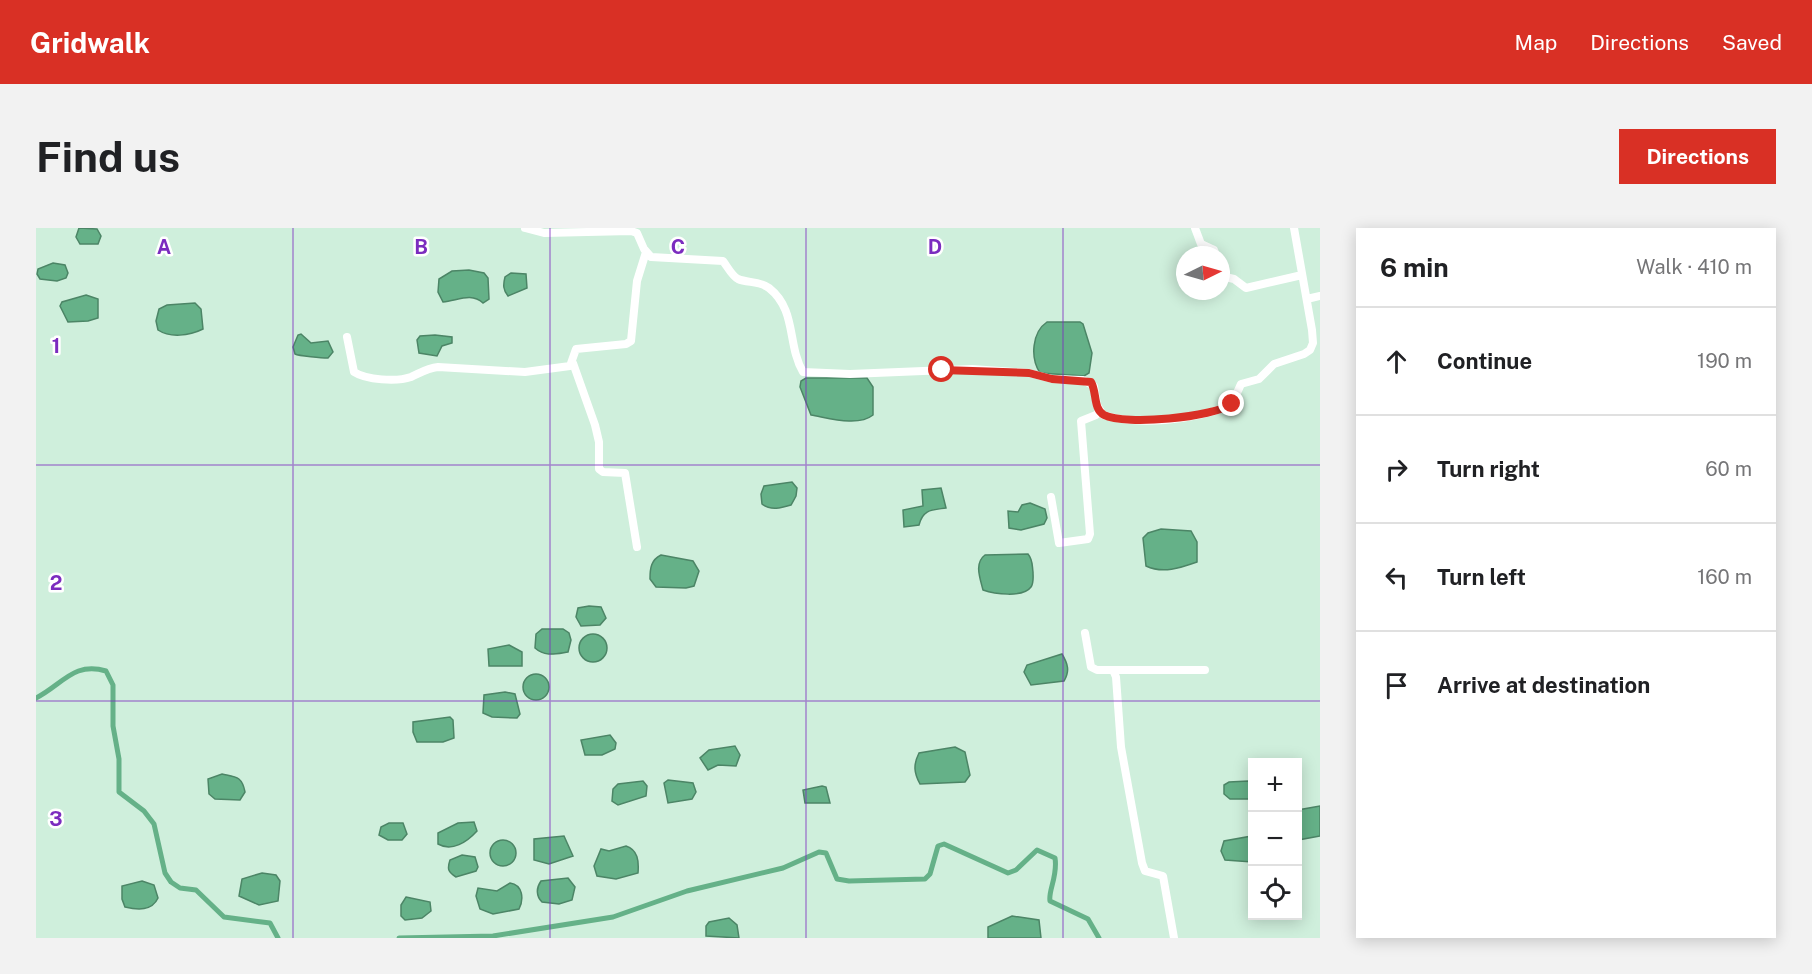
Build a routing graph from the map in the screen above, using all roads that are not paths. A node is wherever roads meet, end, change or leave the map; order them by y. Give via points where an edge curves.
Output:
1 (525, 228) edge
2 (1195, 228) edge
3 (1294, 228) edge
4 (1205, 246) edge
5 (646, 252) junction
6 (1302, 275) junction
7 (1230, 278) edge
8 (1320, 296) edge
9 (1307, 298) junction
10 (347, 337) dead end
11 (573, 363) junction
12 (1100, 411) junction
13 (1051, 497) dead end
14 (637, 548) dead end
15 (1085, 633) dead end
16 (1113, 670) junction
17 (1205, 670) dead end
18 (1173, 938) edge

1 - 5 street via 544,233 631,231 637,234
2 - 4 street
3 - 6 street
5 - 11 street via 637,281 631,341 576,349
5 - 12 street via 660,259 723,261 738,279 768,287 791,321 797,362 803,372 972,369 1083,380 1094,386
6 - 7 street via 1246,288
6 - 9 street
8 - 9 street
9 - 12 street via 1311,350 1274,364 1259,379 1241,384 1227,407 1151,420 1110,417
10 - 11 street via 354,372 362,377 408,378 438,367 525,372
11 - 14 street via 595,425 599,469 625,473
12 - 13 street via 1081,421 1088,539 1059,543
15 - 16 street via 1091,667
16 - 17 street
16 - 18 street via 1121,747 1142,863 1144,871 1162,876

